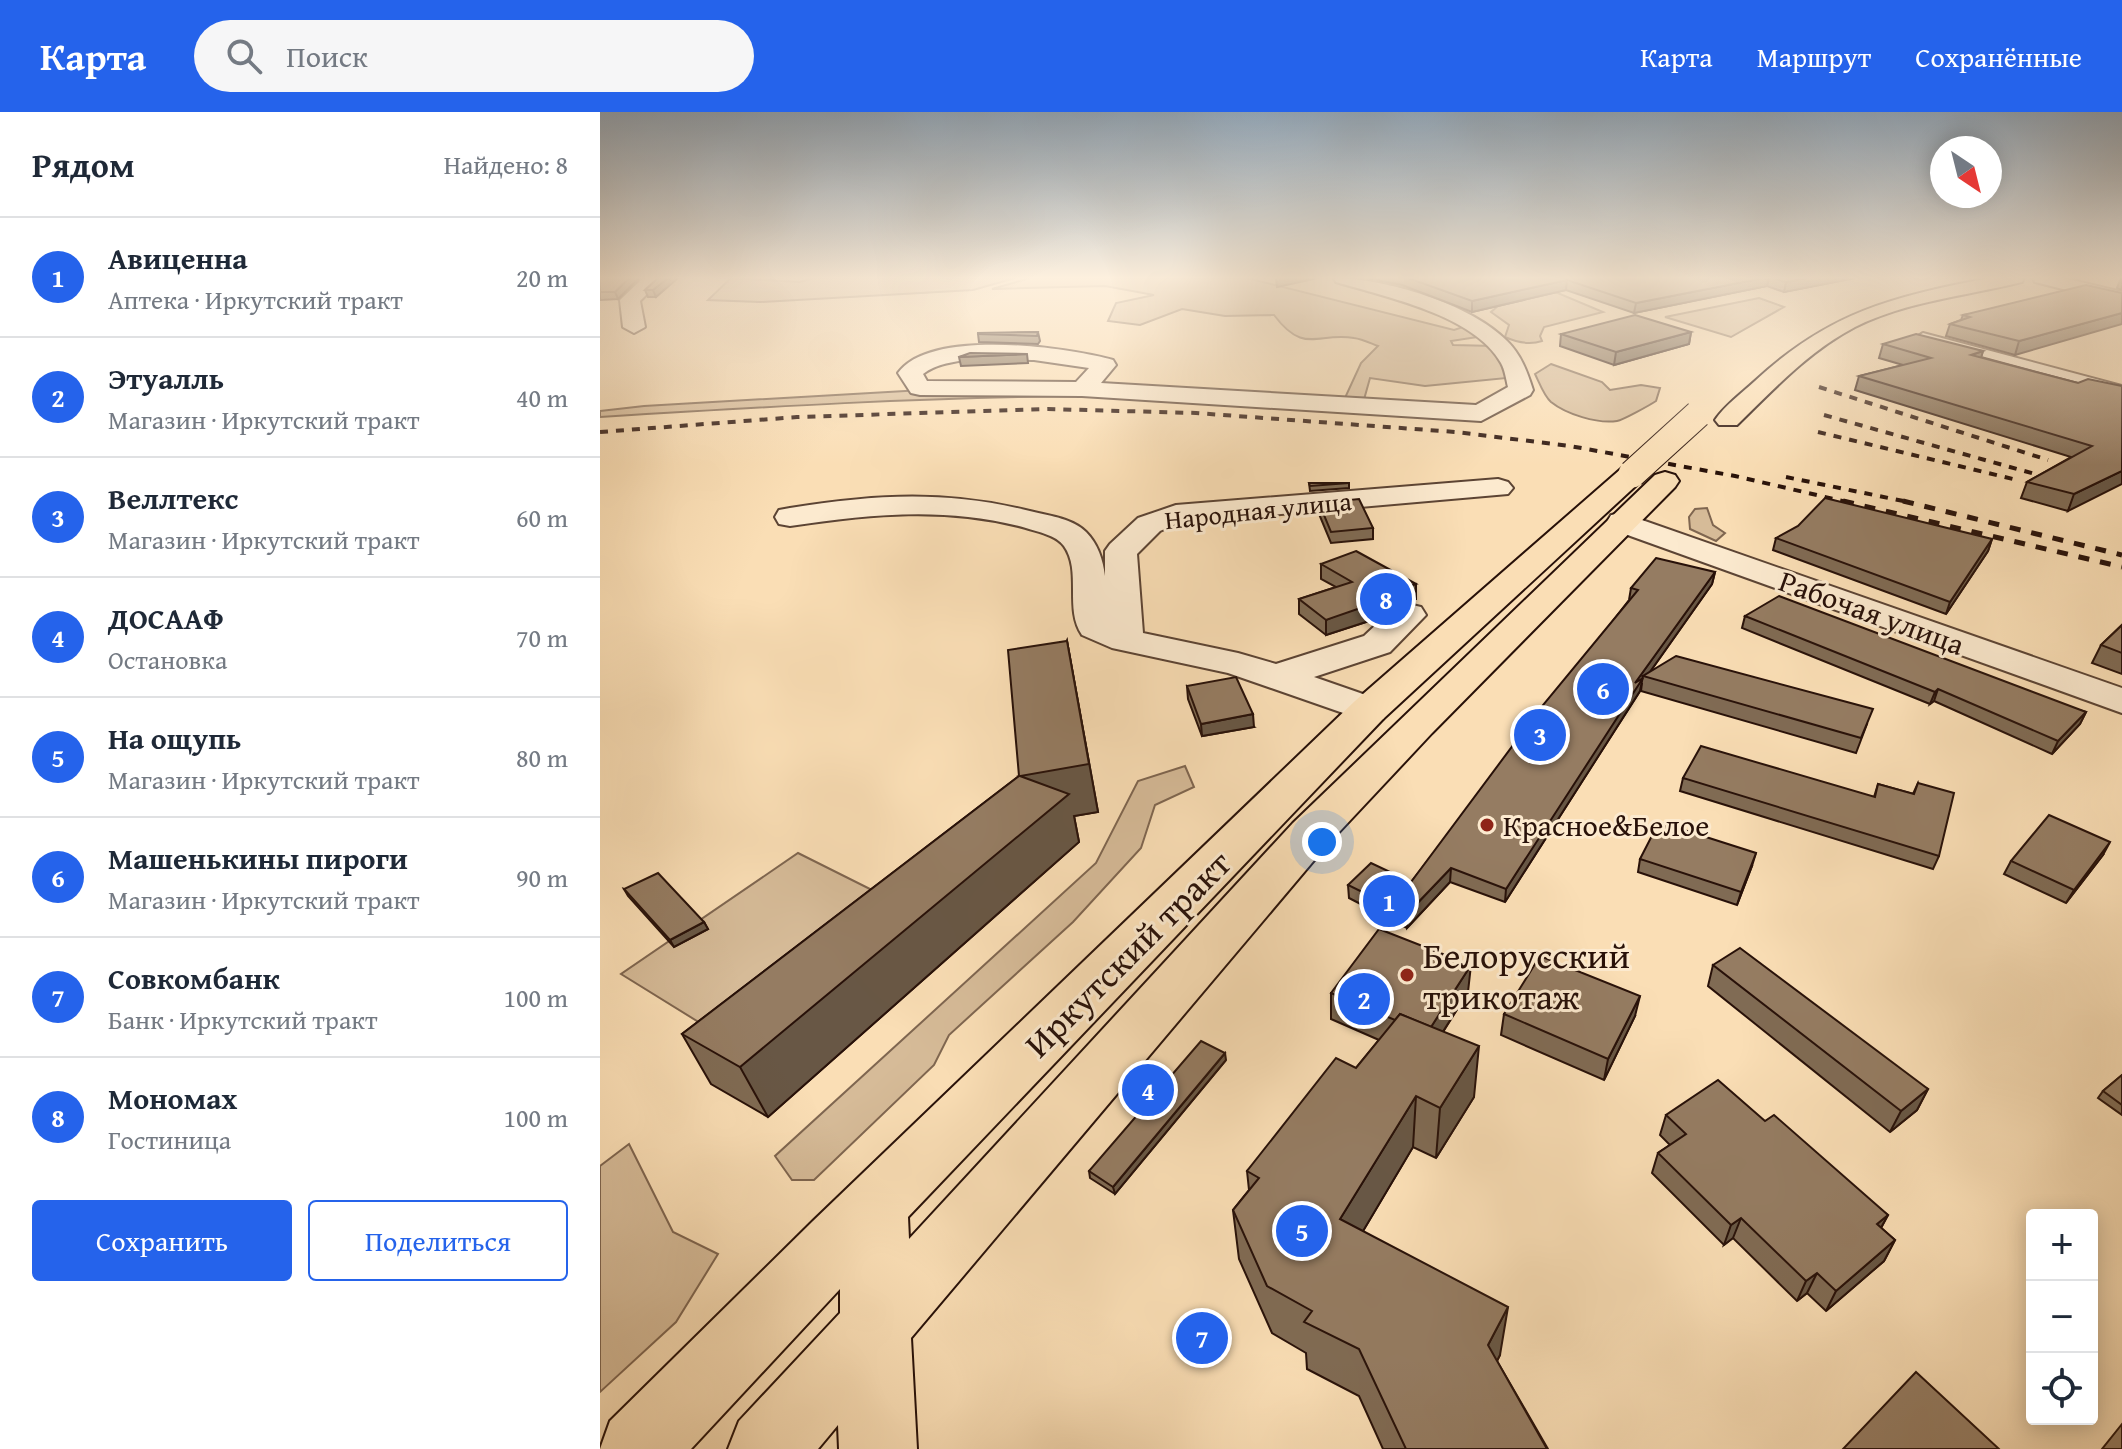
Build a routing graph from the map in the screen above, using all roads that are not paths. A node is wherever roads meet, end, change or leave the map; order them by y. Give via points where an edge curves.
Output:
1 (1495, 340) edge
2 (1785, 340) edge
3 (1822, 340) edge
4 (1926, 340) edge
5 (1082, 389) junction
6 (2122, 393) edge
7 (1660, 478) junction
8 (1498, 488) dead end
9 (790, 517) dead end
10 (1408, 615) dead end
11 (1125, 640) junction
12 (1273, 677) junction
13 (2122, 701) edge
14 (1369, 710) junction
15 (875, 1206) junction
16 (877, 1327) junction
17 (638, 1449) edge
18 (767, 1449) edge
19 (878, 1449) edge

1 - 5 street via 1520,373 1521,390 1481,413
2 - 7 main road, bridge via 1698,414
3 - 7 main road via 1788,363
4 - 6 street
5 - 5 street via 920,388 910,373 937,357 1034,351 1105,365
7 - 13 street, Рабочая улица
7 - 14 main road, Иркутский тракт
7 - 16 main road, Иркутский тракт via 1310,834
8 - 11 street, Народная улица via 1176,514 1146,523 1121,551
9 - 11 street via 905,502 971,504 1054,527 1077,540 1085,555 1095,627
10 - 12 street via 1377,644
11 - 12 street via 1238,664
12 - 14 street
14 - 15 main road, Иркутский тракт
15 - 16 main road
15 - 17 main road, Иркутский тракт
16 - 18 main road, Иркутский тракт
16 - 19 main road

